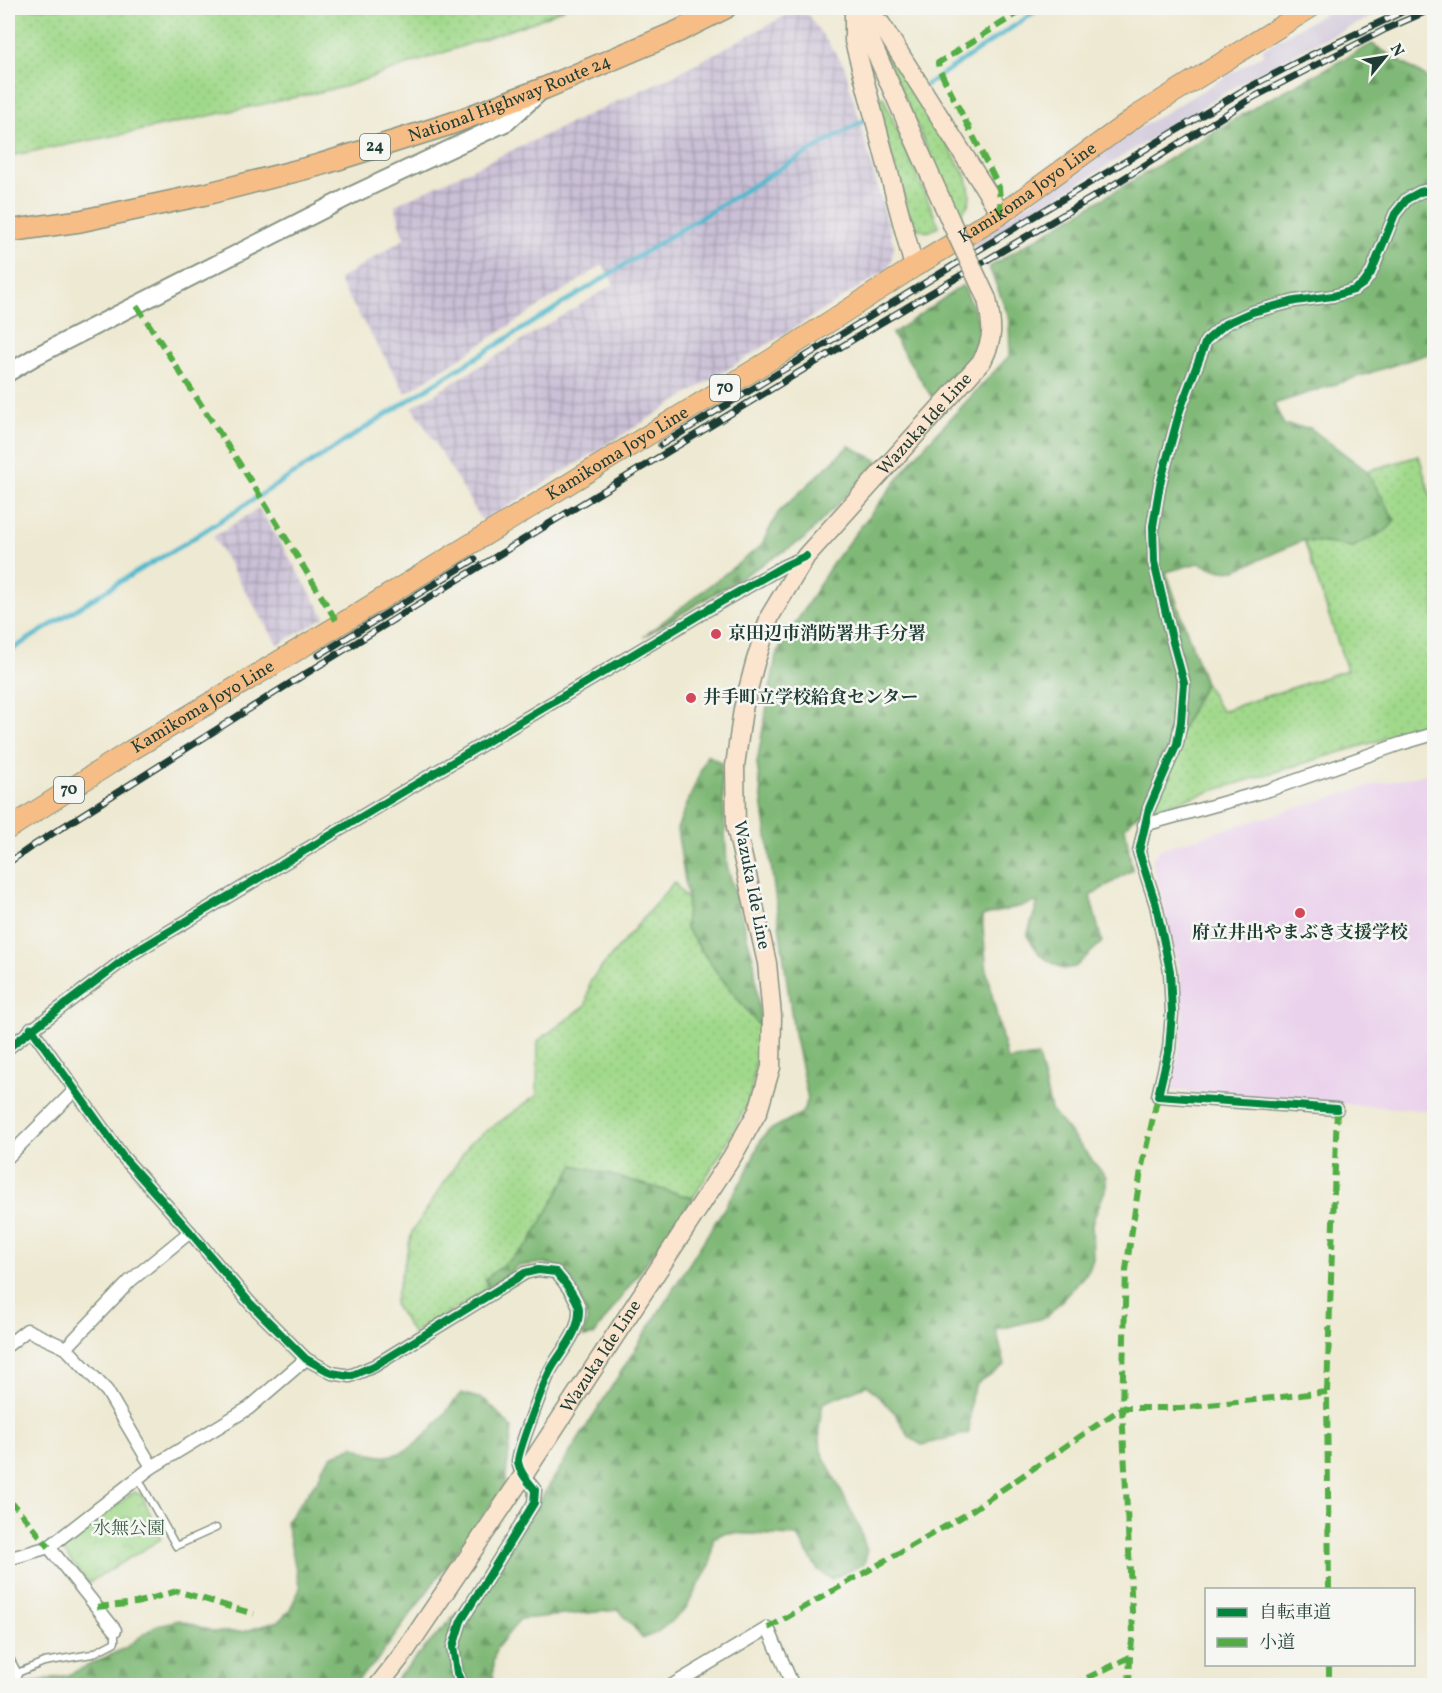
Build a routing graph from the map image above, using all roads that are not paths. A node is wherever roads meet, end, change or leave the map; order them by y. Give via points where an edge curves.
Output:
1 (725, 8) edge
2 (856, 8) edge
3 (1310, 8) edge
4 (544, 88) junction
5 (1434, 189) edge
6 (1001, 214) junction
7 (8, 231) edge
8 (914, 267) junction
9 (8, 373) edge
10 (806, 556) junction
11 (1434, 734) edge
12 (1144, 825) junction
13 (8, 828) edge
14 (31, 1028) junction
15 (8, 1048) edge
16 (74, 1091) junction
17 (1337, 1109) dead end
18 (8, 1136) edge
19 (18, 1146) junction
20 (8, 1157) edge
21 (190, 1232) junction
22 (8, 1346) edge
23 (66, 1348) junction
24 (306, 1359) junction
25 (152, 1467) junction
26 (523, 1476) junction
27 (138, 1478) junction
28 (216, 1528) dead end
29 (49, 1547) junction
30 (8, 1559) edge
31 (115, 1630) joint
32 (8, 1661) edge
33 (15, 1674) joint
34 (378, 1686) edge
35 (463, 1686) edge
36 (671, 1686) edge
37 (793, 1686) edge

1 - 4 highway, National Highway Route 24 / 24
2 - 6 main road via 881,24
2 - 8 main road via 854,41
2 - 10 main road, Wazuka Ide Line, bridge via 987,298 992,324 990,347 982,361
3 - 6 main road, Kamikoma Joyo Line / 70 via 1138,115
4 - 7 highway, National Highway Route 24 / 24 via 450,124 319,165 80,221
4 - 9 street via 507,122 352,195
5 - 12 street via 1407,199 1395,214 1364,284 1333,296 1252,312 1225,324 1206,341 1180,410 1153,526 1154,562 1184,683 1177,744
6 - 8 main road, Kamikoma Joyo Line / 70
8 - 13 main road, Kamikoma Joyo Line / 70 via 775,357
10 - 14 street via 719,603 130,955
10 - 26 main road, Wazuka Ide Line via 770,616 754,663 735,766 736,827 767,963 772,1016 771,1066 758,1111 732,1158
11 - 12 street via 1269,790
12 - 17 street via 1139,852 1170,970 1169,1049 1158,1096
14 - 15 street
14 - 16 street
16 - 19 street
16 - 21 street via 123,1157
18 - 19 street
19 - 20 street
21 - 23 street via 130,1281
21 - 24 street via 250,1303
22 - 23 street via 27,1330
23 - 25 street via 107,1391
24 - 25 street via 249,1408
24 - 26 street via 332,1373 350,1376 374,1366 525,1273 556,1272 580,1308 578,1326 549,1372 524,1440 518,1461
25 - 27 street
26 - 34 main road, Wazuka Ide Line
26 - 35 street via 535,1490 534,1503 461,1621 453,1647
27 - 28 lane via 176,1545
27 - 29 street
29 - 30 street
29 - 31 street
31 - 33 lane via 115,1642 92,1654 44,1662
32 - 33 street
36 - 37 street via 768,1628

